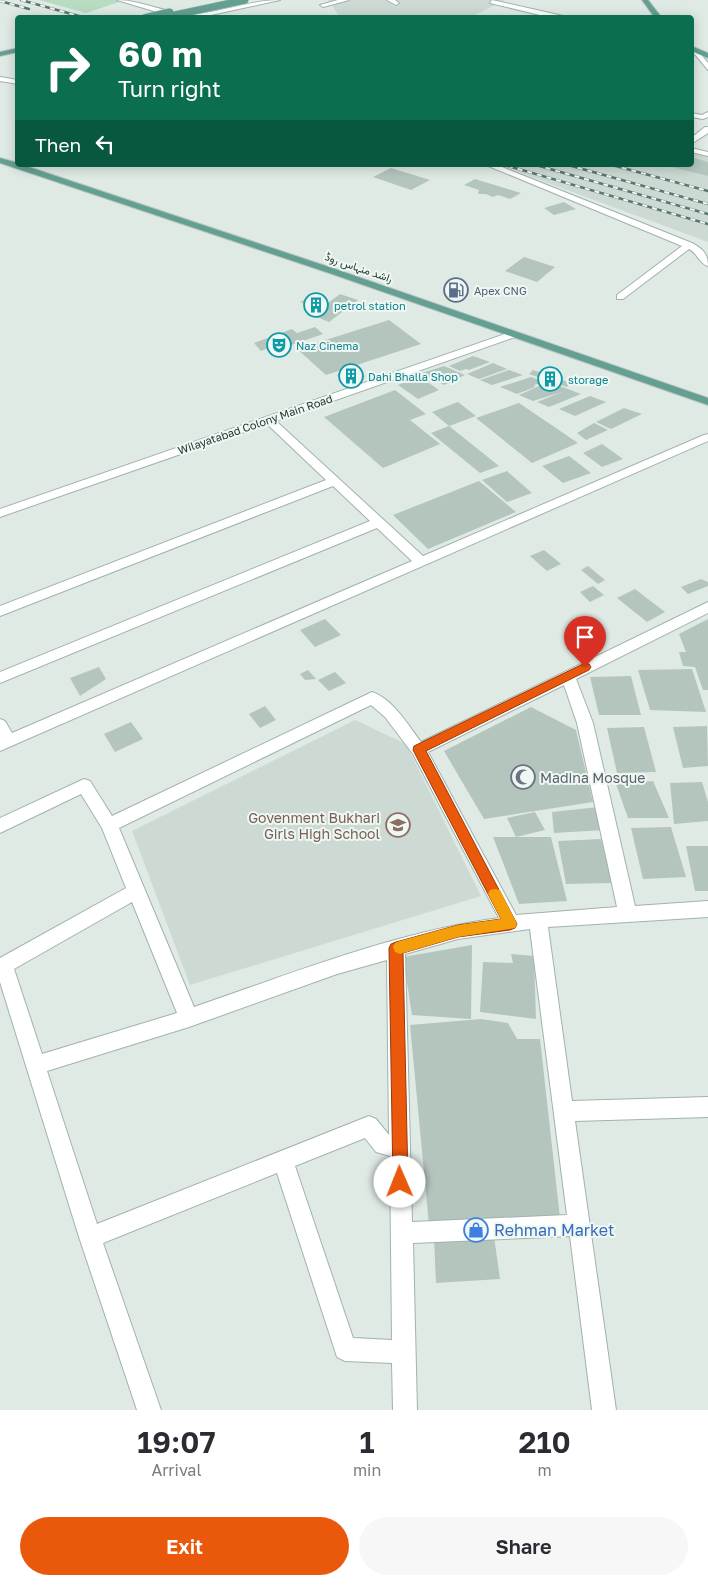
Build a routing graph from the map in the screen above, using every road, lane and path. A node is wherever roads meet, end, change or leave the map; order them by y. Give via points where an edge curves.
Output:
1 (120, 0) edge
2 (227, 0) edge
3 (245, 0) edge
4 (277, 0) edge
5 (317, 0) edge
6 (346, 0) edge
7 (645, 0) edge
8 (492, 2) dead end
9 (532, 11) junction
10 (158, 15) edge
11 (175, 15) edge
12 (189, 15) edge
13 (200, 15) edge
14 (524, 15) edge
15 (550, 15) edge
16 (658, 15) edge
17 (15, 44) edge
18 (0, 46) edge
19 (15, 49) edge
20 (694, 50) edge
21 (694, 51) edge
22 (0, 52) edge
23 (708, 56) edge
24 (708, 68) edge
25 (0, 79) edge
26 (15, 82) edge
27 (708, 129) edge
28 (694, 140) edge
29 (694, 151) edge
30 (708, 154) edge
31 (0, 160) edge
32 (15, 165) edge
33 (21, 167) edge
34 (495, 167) edge
35 (689, 245) junction
36 (708, 262) edge
37 (620, 298) dead end
38 (511, 335) junction
39 (708, 402) edge
40 (268, 420) junction
41 (708, 437) edge
42 (335, 481) junction
43 (0, 513) edge
44 (379, 522) junction
45 (421, 562) junction
46 (708, 607) edge
47 (0, 611) edge
48 (568, 676) junction
49 (0, 678) edge
50 (0, 725) edge
51 (4, 744) edge
52 (419, 750) junction
53 (109, 825) junction
54 (0, 826) edge
55 (136, 891) junction
56 (708, 909) edge
57 (628, 915) junction
58 (538, 920) junction
59 (510, 924) junction
60 (396, 948) junction
61 (189, 1018) junction
62 (35, 1065) junction
63 (708, 1107) edge
64 (564, 1111) junction
65 (400, 1147) junction
66 (283, 1161) junction
67 (579, 1225) junction
68 (401, 1233) junction
69 (90, 1237) junction
70 (404, 1352) junction
71 (150, 1410) edge
72 (405, 1410) edge
73 (604, 1410) edge

1 - 12 street
2 - 10 main road, bridge
3 - 11 main road, bridge
4 - 13 street
5 - 6 street via 324,8
7 - 16 main road
8 - 9 street
9 - 14 street
9 - 15 street
17 - 18 main road
19 - 22 main road
20 - 23 main road
21 - 24 street
25 - 26 street
27 - 28 street
29 - 30 street
31 - 32 main road, راشد منہاس روڈ
33 - 38 main road, راشد منہاس روڈ via 335,272
34 - 35 street
35 - 36 street
35 - 37 street
38 - 39 main road, راشد منہاس روڈ
38 - 40 street, Wilayatabad Colony Main Road
40 - 42 street
40 - 43 street, Wilayatabad Colony Main Road
41 - 45 street
42 - 44 street
42 - 47 street
44 - 45 street
44 - 49 street
45 - 51 street
46 - 48 street
48 - 52 street
48 - 57 street via 584,723
50 - 51 street
52 - 53 street via 390,714 372,698
52 - 59 street
53 - 54 street via 84,785
53 - 55 street
55 - 61 street
55 - 62 street via 4,965
56 - 57 street
57 - 58 street
58 - 59 street
58 - 64 street
59 - 60 street via 458,931
60 - 61 street
60 - 65 street
61 - 62 street
62 - 69 street
63 - 64 street
64 - 67 street
65 - 66 street via 383,1145 369,1126
65 - 68 street
66 - 69 street
66 - 70 street via 344,1349
67 - 68 street
67 - 73 street
68 - 70 street
69 - 71 street
70 - 72 street

